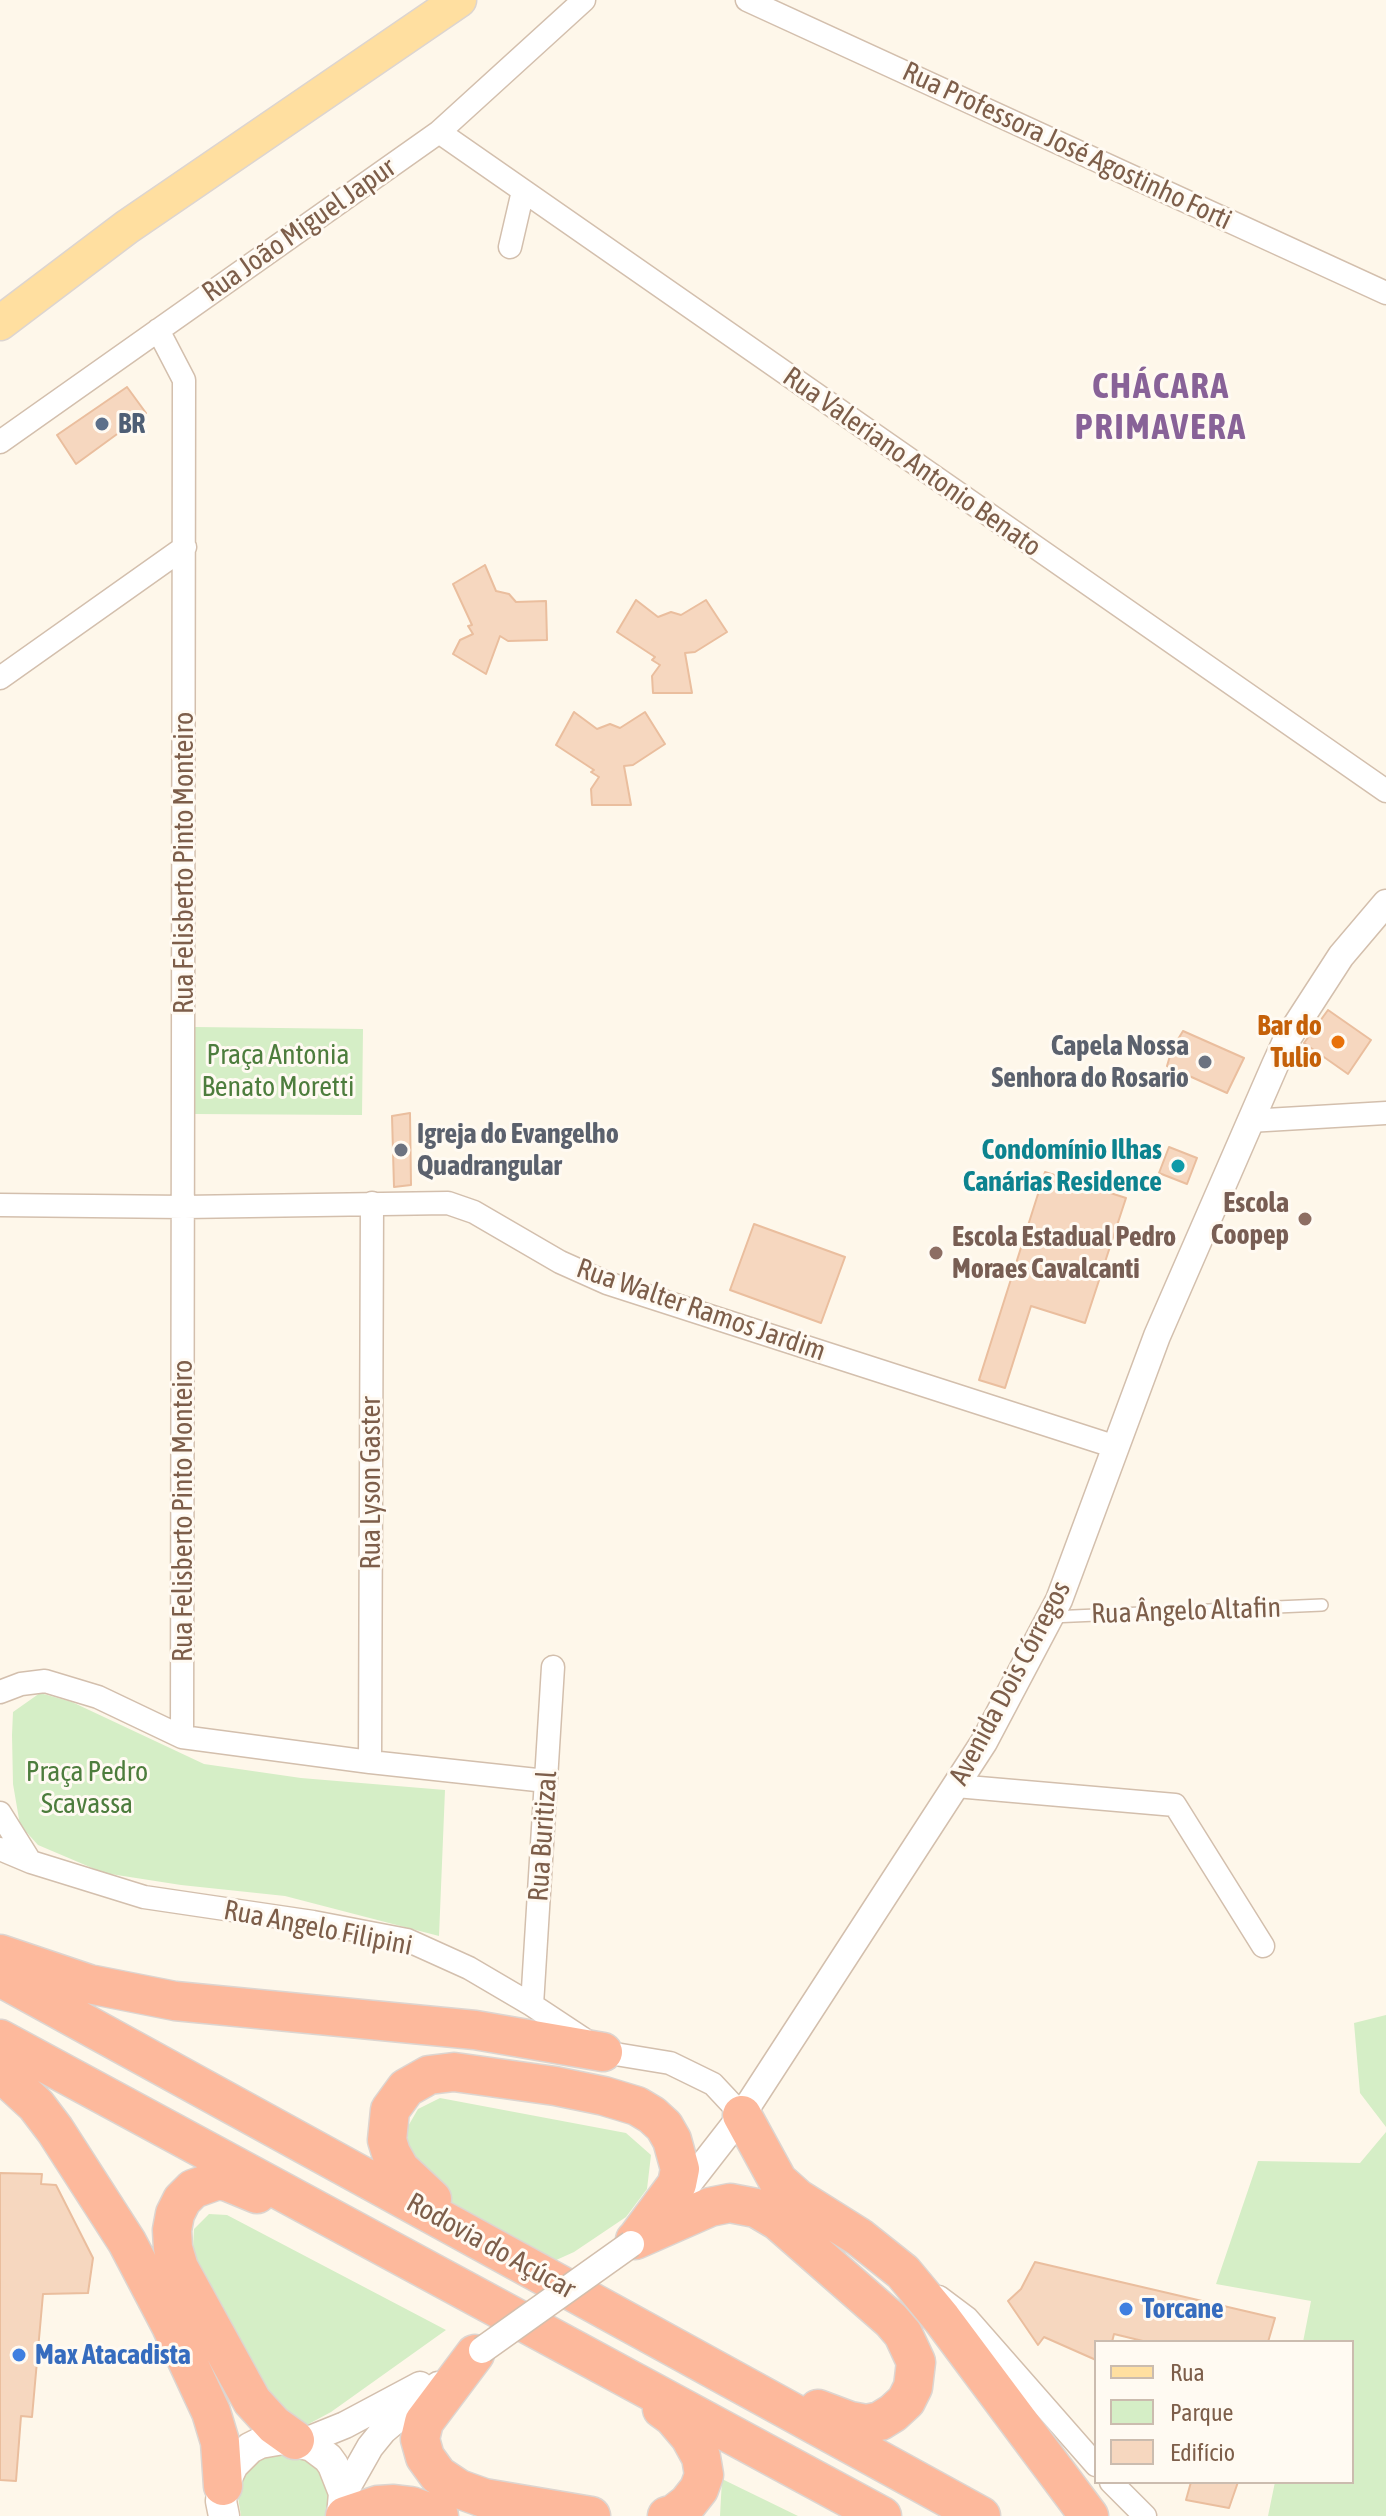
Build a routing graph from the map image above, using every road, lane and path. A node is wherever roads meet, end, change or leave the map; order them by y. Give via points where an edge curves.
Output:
1 (459, 0) edge
2 (584, 0) edge
3 (747, 0) edge
4 (439, 132) junction
5 (523, 191) junction
6 (127, 227) junction
7 (510, 247) dead end
8 (1386, 293) edge
9 (0, 306) edge
10 (0, 323) edge
11 (158, 330) junction
12 (0, 442) edge
13 (185, 547) junction
14 (0, 678) edge
15 (1386, 791) edge
16 (1386, 903) edge
17 (1386, 1113) edge
18 (1249, 1121) junction
19 (372, 1203) junction
20 (0, 1205) edge
21 (184, 1207) junction
22 (1116, 1447) junction
23 (1322, 1605) dead end
24 (1050, 1617) junction
25 (553, 1667) dead end
26 (0, 1692) edge
27 (182, 1737) junction
28 (370, 1762) junction
29 (546, 1781) junction
30 (956, 1786) junction
31 (0, 1813) edge
32 (0, 1849) edge
33 (31, 1862) junction
34 (1263, 1946) dead end
35 (0, 1954) edge
36 (0, 1977) edge
37 (532, 2005) junction
38 (0, 2039) edge
39 (603, 2052) junction
40 (0, 2072) edge
41 (742, 2115) junction
42 (481, 2240) junction
43 (633, 2242) junction
44 (398, 2254) junction
45 (903, 2272) junction
46 (478, 2352) junction
47 (587, 2358) junction
48 (694, 2359) junction
49 (299, 2441) junction
50 (1094, 2463) edge
51 (1113, 2484) edge
52 (221, 2505) edge
53 (343, 2508) edge
54 (439, 2516) edge
55 (591, 2516) edge
56 (667, 2516) edge
57 (882, 2516) edge
58 (981, 2516) edge
59 (1089, 2516) edge
60 (1145, 2516) edge

1 - 6 main road
2 - 4 street, Rua João Miguel Japur
3 - 8 street, Rua Professora José Agostinho Forti
4 - 5 street, Rua Valeriano Antonio Benato
4 - 11 street, Rua João Miguel Japur
5 - 7 street
5 - 15 street, Rua Valeriano Antonio Benato
6 - 9 main road
6 - 10 main road
11 - 12 street, Rua João Miguel Japur
11 - 13 street, Rua Felisberto Pinto Monteiro via 184,380
13 - 14 street
13 - 21 street, Rua Felisberto Pinto Monteiro
16 - 18 street, Avenida Dois Córregos via 1341,956 1286,1041
17 - 18 street
18 - 22 street, Avenida Dois Córregos
19 - 21 street, Rua Walter Ramos Jardim
19 - 22 street, Rua Walter Ramos Jardim via 461,1207 607,1283
19 - 28 street, Rua Lyson Gaster
20 - 21 street, Rua Walter Ramos Jardim
21 - 27 street, Rua Felisberto Pinto Monteiro
22 - 24 street, Avenida Dois Córregos
23 - 24 lane, Rua Ângelo Altafin
24 - 30 street, Avenida Dois Córregos
25 - 29 street, Rua Buritizal
26 - 27 street via 45,1681 98,1697
27 - 28 street
28 - 29 street
29 - 37 street, Rua Buritizal
30 - 34 street via 1175,1805
30 - 41 street, Avenida Dois Córregos
31 - 33 street
32 - 33 street, Rua Angelo Filipini
33 - 37 street, Rua Angelo Filipini via 144,1897 407,1940
35 - 39 highway via 89,1984 175,2001 475,2030
36 - 42 highway, Rodovia do Açúcar
37 - 39 street, Rua Angelo Filipini
38 - 44 highway, Rodovia do Açúcar
39 - 41 street, Rua Angelo Filipini via 670,2063 713,2084
40 - 52 highway via 55,2130 127,2242 171,2326 220,2442
41 - 43 street, Avenida Dois Córregos via 689,2186
41 - 45 highway via 778,2181
42 - 43 highway via 418,2187 391,2153 390,2110 406,2088 429,2075 454,2072 555,2086 604,2096 652,2115 672,2140 680,2169 677,2184
42 - 48 highway, Rodovia do Açúcar
43 - 46 street, Avenida Dois Córregos, bridge
43 - 48 highway via 710,2207 730,2203 756,2208 778,2221 891,2320 912,2349 916,2374 900,2407 866,2424
44 - 47 highway, Rodovia do Açúcar
44 - 49 highway via 228,2182 206,2183 182,2200 172,2230 179,2268 252,2401 274,2425
45 - 50 street via 967,2318
45 - 59 highway
46 - 49 street, Avenida Dois Córregos via 369,2412
46 - 53 street, Avenida Dois Córregos via 383,2431 370,2447
46 - 55 highway via 424,2422 420,2439 425,2457 438,2475 484,2498
47 - 56 highway via 673,2417 701,2457 704,2475 699,2489
47 - 57 highway
48 - 58 highway, Rodovia do Açúcar
49 - 52 main road via 272,2440 250,2448 233,2465
49 - 53 main road via 328,2458 338,2474
51 - 60 street
53 - 54 highway via 394,2504

